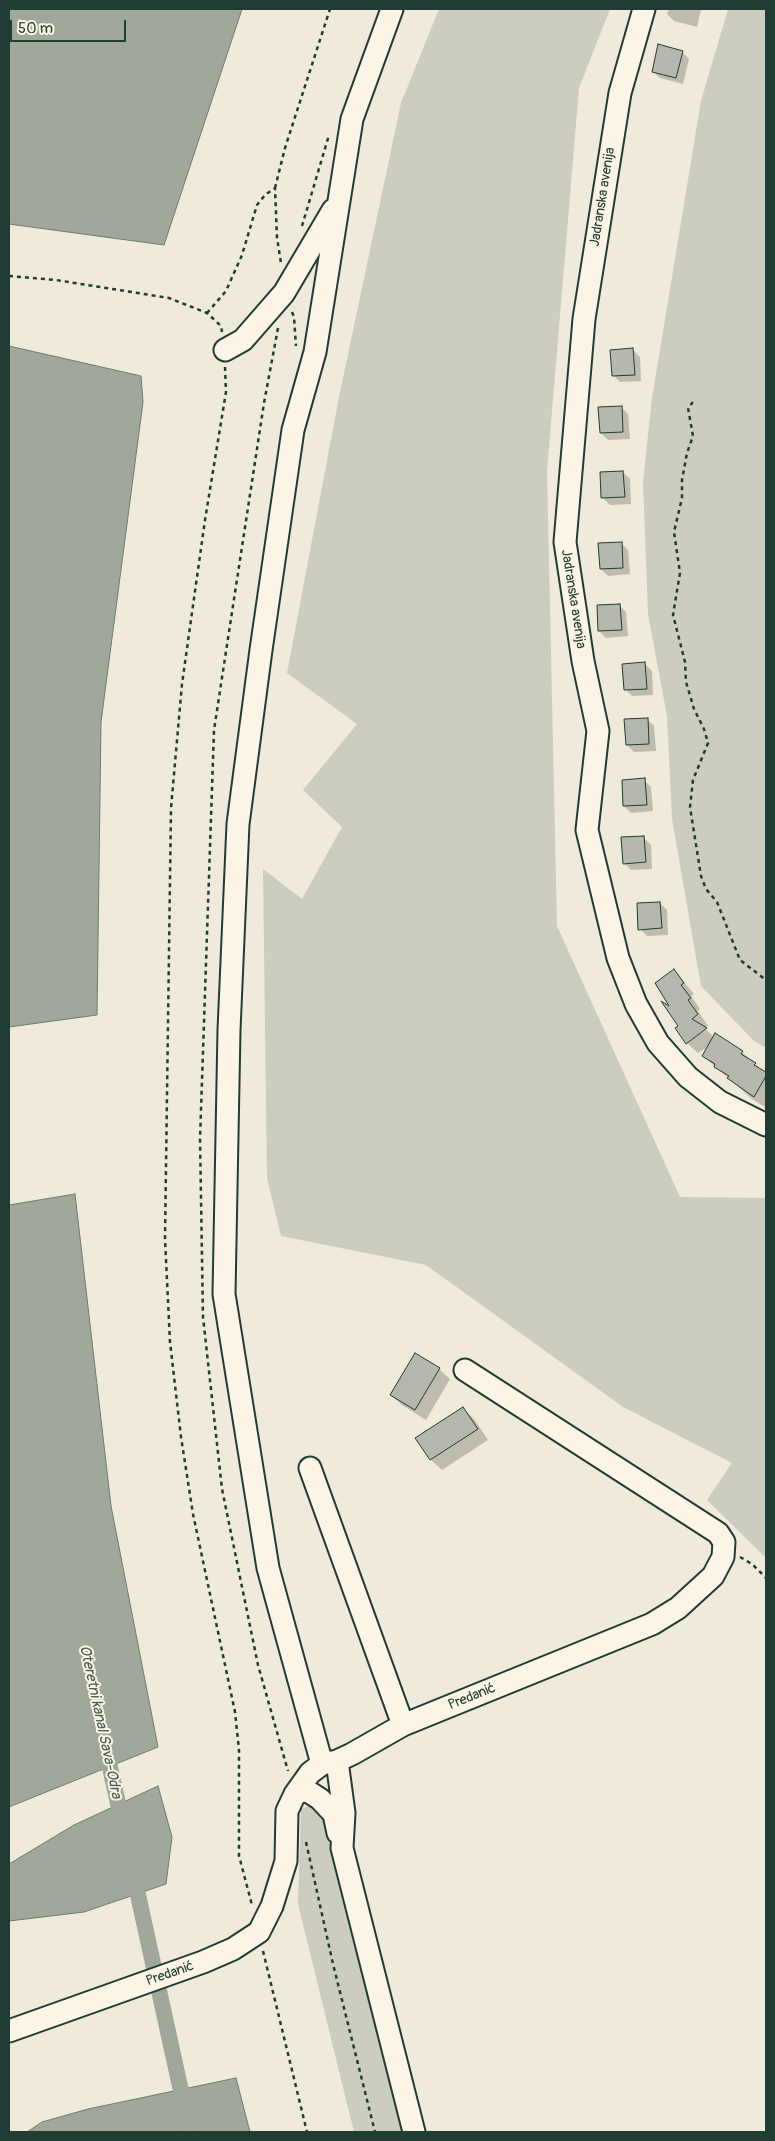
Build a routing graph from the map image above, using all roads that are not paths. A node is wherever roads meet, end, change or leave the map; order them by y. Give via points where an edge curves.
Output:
1 (392, 9) edge
2 (644, 9) edge
3 (341, 196) junction
4 (225, 350) road end
5 (766, 1125) edge
6 (465, 1370) dead end
7 (310, 1468) dead end
8 (403, 1725) junction
9 (330, 1763) junction
10 (295, 1794) junction
11 (342, 1848) junction
12 (9, 2031) edge
13 (414, 2132) edge

1 - 3 street via 352,119
2 - 5 street, Jadranska avenija via 620,93 584,319 565,542 583,661 598,731 586,830 618,958 636,1004 658,1043 688,1077 720,1102
3 - 4 street via 284,293 243,340
3 - 9 street via 315,352 293,430 238,824 229,1030 224,1294 268,1568
6 - 8 street, Predanić via 703,1522 724,1542 723,1558 713,1576 678,1608 652,1624
7 - 8 street
8 - 9 street, Predanić
9 - 10 street, Predanić via 310,1773
9 - 11 street via 344,1813
10 - 11 street via 306,1790 334,1814
10 - 12 street, Predanić via 288,1811 286,1861 272,1906 259,1932 233,1949 203,1962
11 - 13 street

